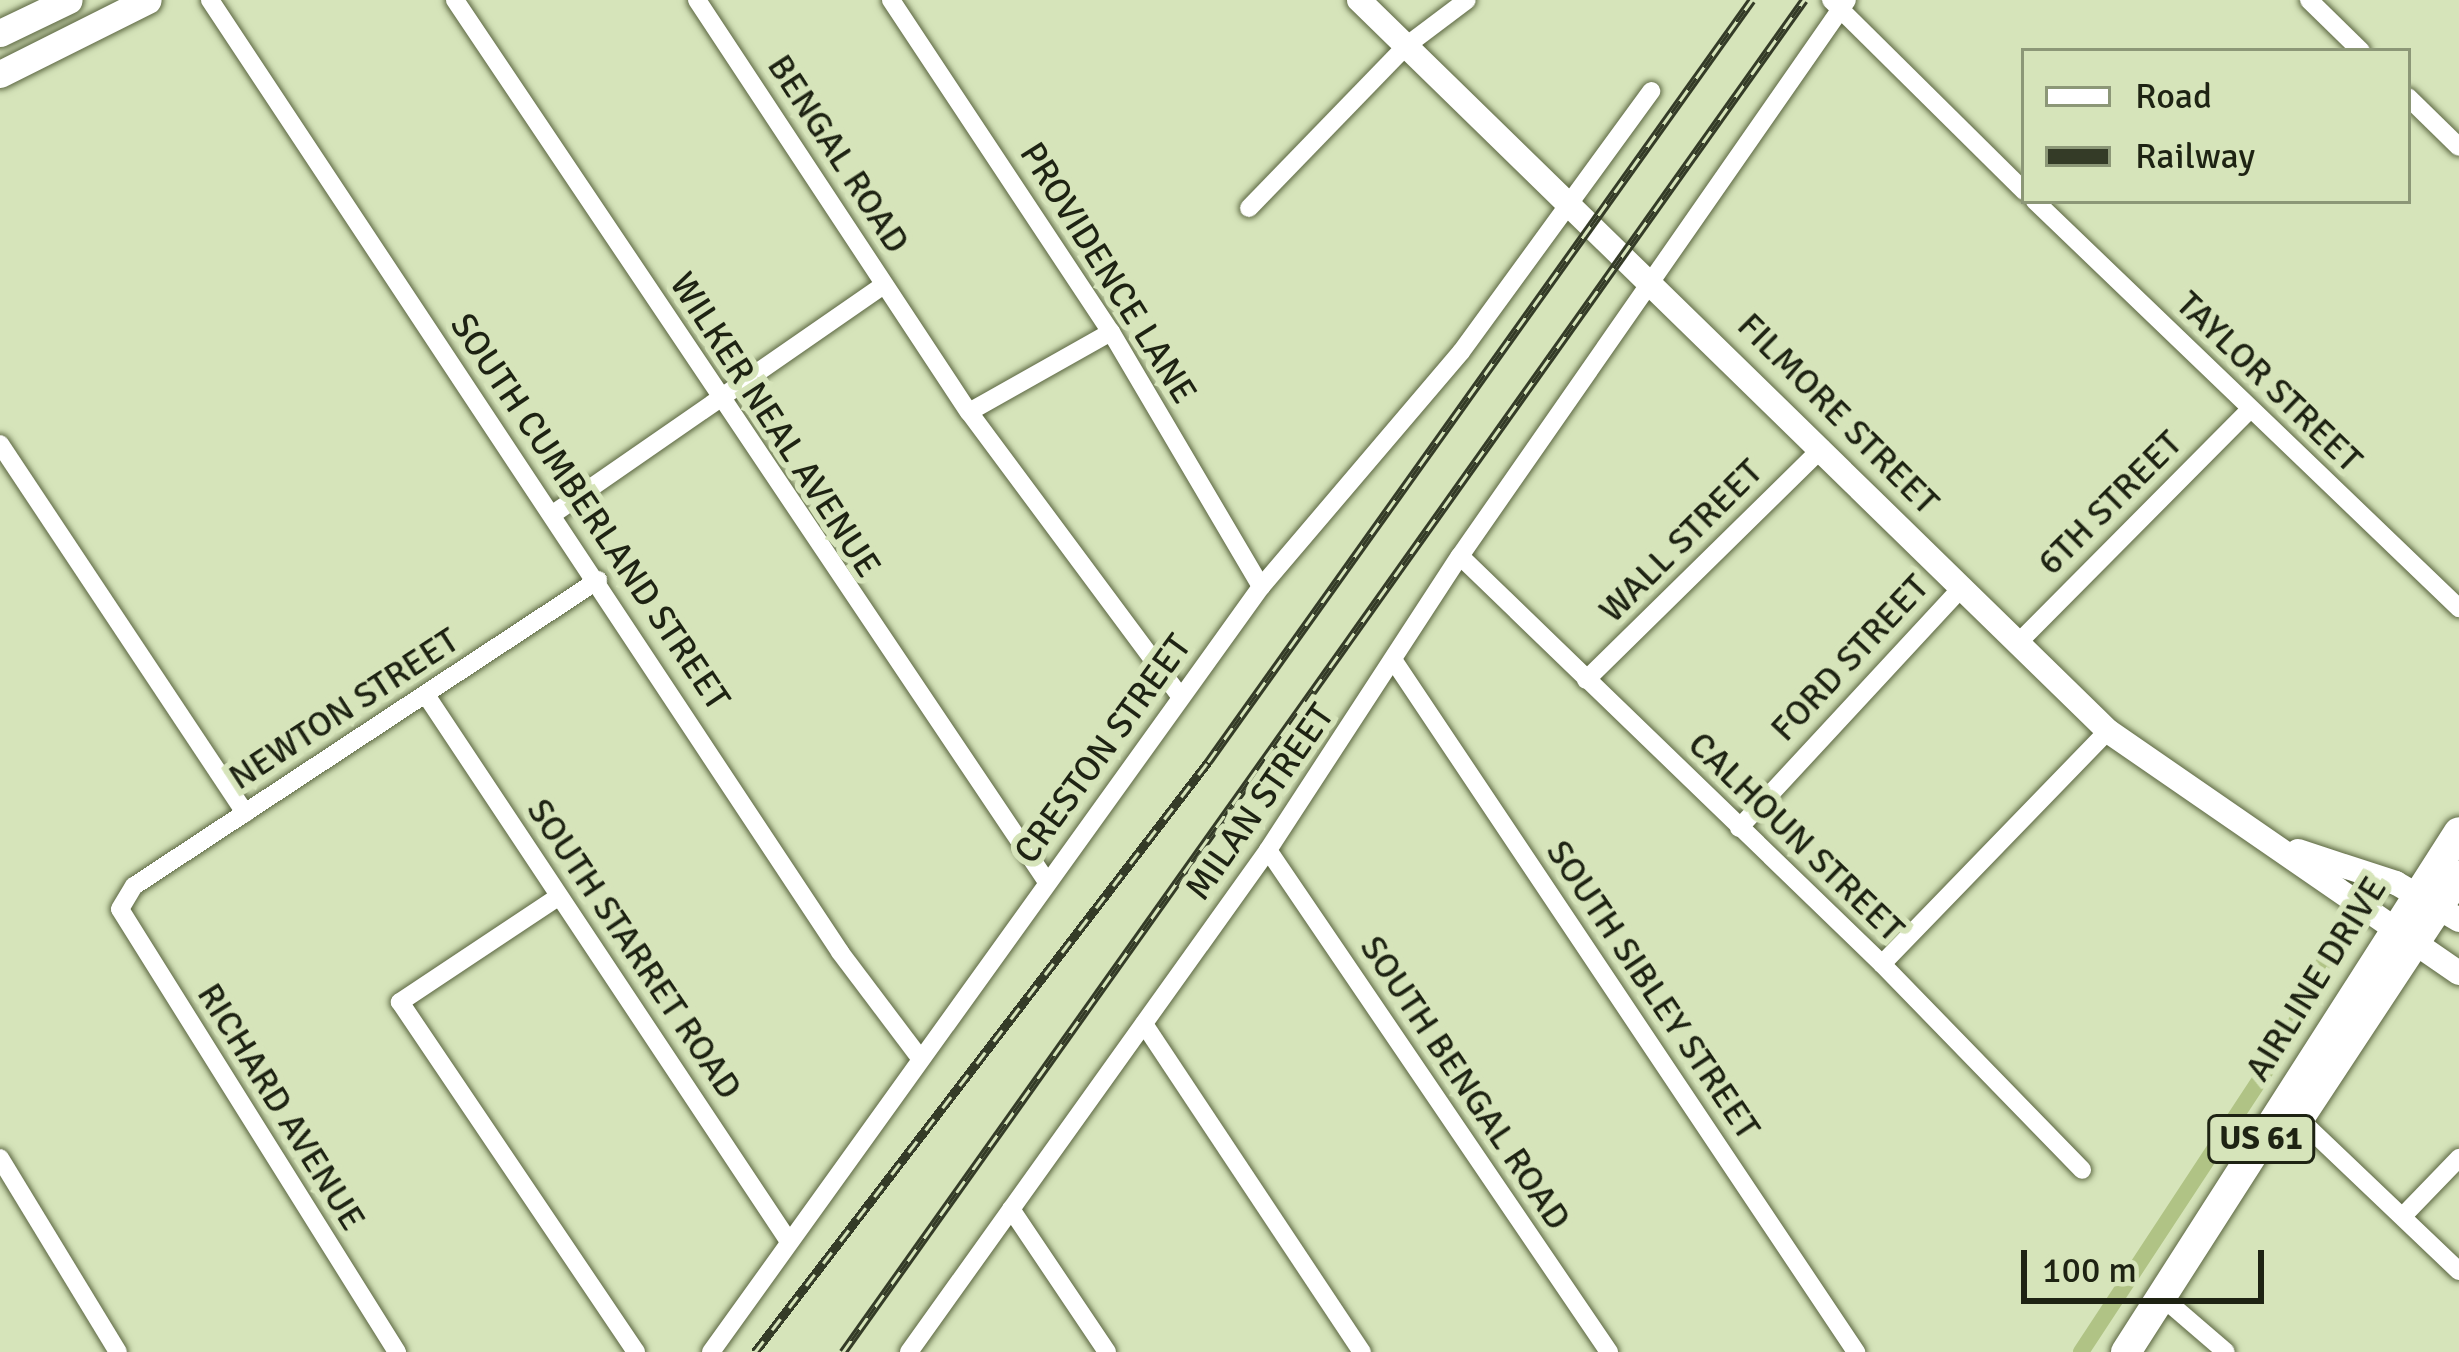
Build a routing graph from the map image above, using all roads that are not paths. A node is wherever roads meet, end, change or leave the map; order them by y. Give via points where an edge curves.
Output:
1 (69, 0) edge
2 (148, 0) edge
3 (210, 0) edge
4 (455, 0) edge
5 (697, 0) edge
6 (890, 0) edge
7 (1359, 0) edge
8 (1467, 0) edge
9 (2309, 0) edge
10 (1839, 3) edge
11 (0, 33) edge
12 (1406, 46) junction
13 (2358, 48) edge
14 (4, 65) edge
15 (1651, 91) dead end
16 (2411, 100) edge
17 (2459, 147) edge
18 (2021, 188) edge
19 (1570, 201) junction
20 (2038, 204) edge
21 (1249, 208) dead end
22 (1650, 278) junction
23 (884, 285) junction
24 (1111, 332) junction
25 (718, 398) junction
26 (2248, 410) junction
27 (969, 412) junction
28 (0, 444) edge
29 (1822, 448) junction
30 (553, 514) junction
31 (1460, 556) junction
32 (598, 580) junction
33 (1962, 586) junction
34 (1261, 587) junction
35 (2459, 608) edge
36 (2018, 643) junction
37 (1396, 664) junction
38 (1586, 680) junction
39 (426, 694) junction
40 (1181, 697) junction
41 (2108, 731) junction
42 (245, 813) junction
43 (1739, 828) junction
44 (2459, 832) edge
45 (1268, 850) junction
46 (2290, 850) junction
47 (2459, 876) edge
48 (1047, 882) junction
49 (128, 895) joint
50 (558, 897) junction
51 (2438, 906) edge
52 (2406, 932) junction
53 (1882, 964) junction
54 (2459, 973) edge
55 (1144, 1024) junction
56 (920, 1058) junction
57 (2291, 1112) junction
58 (0, 1158) edge
59 (2459, 1158) edge
60 (2082, 1170) dead end
61 (1011, 1209) junction
62 (2402, 1216) junction
63 (788, 1240) junction
64 (2459, 1271) edge
65 (2170, 1302) junction
66 (118, 1352) edge
67 (397, 1352) edge
68 (636, 1352) edge
69 (711, 1352) edge
70 (909, 1352) edge
71 (1107, 1352) edge
72 (1362, 1352) edge
73 (1610, 1352) edge
74 (1856, 1352) edge
75 (2126, 1352) edge
76 (2148, 1352) edge
77 (2225, 1352) edge

1 - 11 main road
2 - 14 main road
3 - 30 street, SOUTH CUMBERLAND STREET
4 - 25 street, WILKER NEAL AVENUE
5 - 23 street, BENGAL ROAD
6 - 24 street, PROVIDENCE LANE
7 - 12 street, FILMORE STREET
8 - 12 street
9 - 13 street
10 - 18 street
10 - 22 street, MILAN STREET
12 - 19 street, FILMORE STREET
12 - 21 street
15 - 19 street, CRESTON STREET
16 - 17 street
19 - 22 street, FILMORE STREET
19 - 34 street, CRESTON STREET via 1461,352
20 - 26 street, TAYLOR STREET
22 - 29 street, FILMORE STREET
22 - 31 street, MILAN STREET
23 - 25 street
23 - 27 street
24 - 27 street
24 - 34 street, PROVIDENCE LANE
25 - 30 street
25 - 48 street, WILKER NEAL AVENUE
26 - 35 street, TAYLOR STREET
26 - 36 street, 6TH STREET
27 - 40 street
28 - 42 street
29 - 33 street, FILMORE STREET
29 - 38 street, WALL STREET
30 - 32 street, SOUTH CUMBERLAND STREET
31 - 37 street, MILAN STREET
31 - 38 street, CALHOUN STREET
32 - 39 street, NEWTON STREET
32 - 56 street, SOUTH CUMBERLAND STREET via 840,952
33 - 36 street, FILMORE STREET
33 - 43 street, FORD STREET
34 - 40 street, CRESTON STREET
36 - 41 street, FILMORE STREET
37 - 45 street, MILAN STREET
37 - 74 street, SOUTH SIBLEY STREET
38 - 43 street, CALHOUN STREET
39 - 42 street, NEWTON STREET
39 - 50 street, SOUTH STARRET ROAD
40 - 48 street, CRESTON STREET
41 - 46 street, FILMORE STREET via 2194,796
41 - 53 street
42 - 49 street, NEWTON STREET
43 - 53 street, CALHOUN STREET
44 - 51 highway, AIRLINE DRIVE / US 61
45 - 55 street, MILAN STREET
45 - 73 street, SOUTH BENGAL ROAD
46 - 51 street, FILMORE STREET
46 - 52 street, FILMORE STREET
47 - 51 highway, AIRLINE DRIVE / US 61
48 - 56 street, CRESTON STREET
49 - 67 street, RICHARD AVENUE via 120,909
50 - 63 street, SOUTH STARRET ROAD
50 - 68 street via 400,1002
51 - 52 highway, AIRLINE DRIVE / US 61
52 - 54 street, FILMORE STREET
52 - 57 highway, AIRLINE DRIVE / US 61
53 - 60 street, CALHOUN STREET
55 - 61 street, MILAN STREET
55 - 72 street
56 - 63 street, CRESTON STREET
57 - 62 street
57 - 65 highway, AIRLINE DRIVE / US 61
58 - 66 street
59 - 62 street
61 - 70 street, MILAN STREET
61 - 71 street
62 - 64 street
63 - 69 street, CRESTON STREET
65 - 75 highway, AIRLINE DRIVE / US 61
65 - 76 highway, AIRLINE DRIVE / US 61
65 - 77 street

